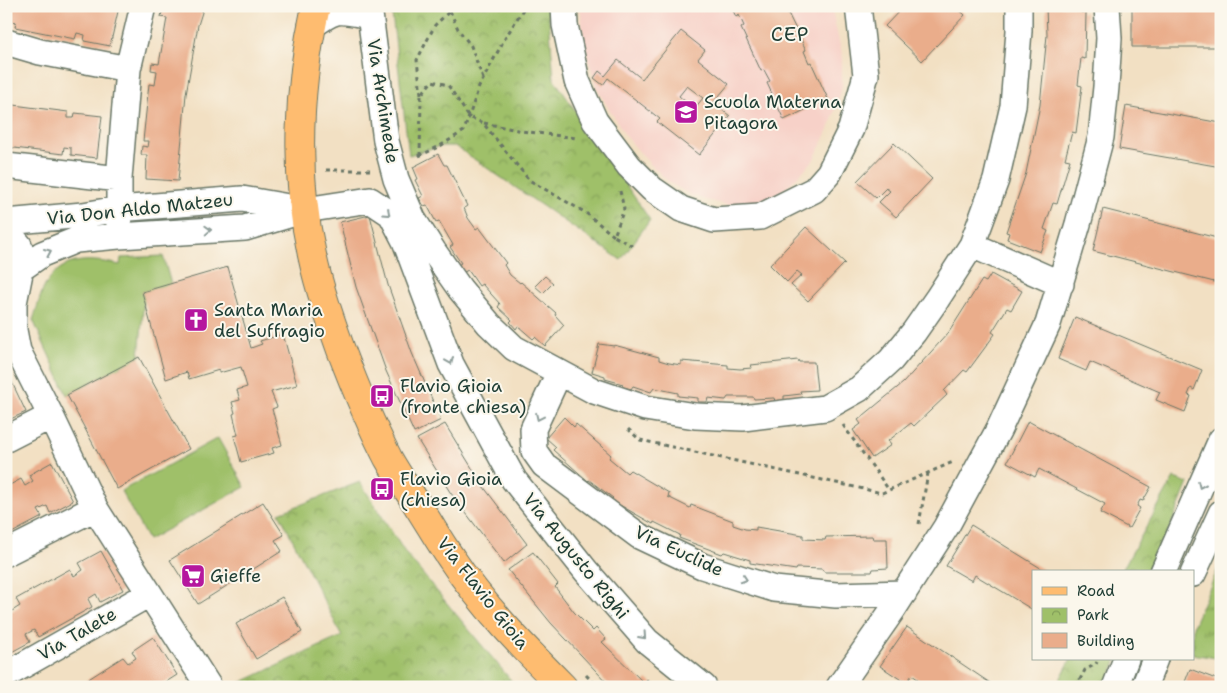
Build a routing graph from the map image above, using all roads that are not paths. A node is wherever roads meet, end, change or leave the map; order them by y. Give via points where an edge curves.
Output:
1 (143, 6) edge
2 (564, 6) edge
3 (858, 6) edge
4 (1019, 6) edge
5 (1107, 6) edge
6 (370, 11) edge
7 (313, 17) edge
8 (6, 42) edge
9 (128, 69) junction
10 (6, 166) edge
11 (119, 179) junction
12 (118, 208) junction
13 (315, 208) junction
14 (6, 222) edge
15 (6, 230) edge
16 (119, 236) junction
17 (972, 245) junction
18 (13, 274) edge
19 (1061, 284) junction
20 (12, 343) edge
21 (559, 373) junction
22 (52, 416) junction
23 (6, 439) edge
24 (1221, 440) edge
25 (95, 508) junction
26 (1221, 513) edge
27 (6, 553) edge
28 (1164, 570) edge
29 (1194, 572) edge
30 (904, 593) junction
31 (148, 594) junction
32 (1126, 660) edge
33 (1155, 660) edge
34 (6, 674) edge
35 (573, 680) edge
36 (199, 684) edge
37 (704, 687) edge
38 (838, 687) edge
39 (1115, 687) edge
40 (1144, 687) edge

1 - 9 street
2 - 3 street via 577,81 596,121 652,189 681,210 714,220 760,217 814,190 829,173 851,129 866,75
4 - 17 street, Via Archimede via 1013,106 996,180
5 - 19 street via 1109,38 1101,137
6 - 7 street, Via Archimede via 340,10
6 - 21 street, Via Archimede via 386,141 396,179 413,219 460,289 489,324 514,348
7 - 13 main road, Via Flavio Gioia via 300,118 301,170
8 - 9 street
9 - 11 street
10 - 11 street
11 - 12 street
12 - 13 street, Via Don Aldo Matzeu via 242,199
12 - 14 street, Via Don Aldo Matzeu via 83,215
12 - 16 street
16 -> 13 street, Via Don Aldo Matzeu via 245,228
13 - 35 main road, Via Flavio Gioia via 311,254 322,296 358,396 389,459 451,559 492,612 532,656
13 -> 37 street, Via Augusto Righi via 370,200 391,214 405,241 451,364 514,480 586,572 647,641
15 - 18 street via 19,245 23,258
18 -> 16 street, Via Don Aldo Matzeu via 42,254 76,240
17 - 19 street
17 - 21 street, Via Archimede via 923,319 891,360 859,389 825,408 742,418 695,416 636,405 594,391
18 - 20 street
19 - 30 street via 1048,324 999,429 946,527
20 - 22 street
21 -> 30 street, Via Euclide via 533,429 534,451 544,465 639,536 702,566 774,589 836,595
22 - 23 street
22 - 25 street
24 -> 28 street
25 - 27 street
25 - 31 street
26 - 29 street
30 - 38 street
31 - 34 street, Via Talete
31 - 36 street
32 - 39 street
33 - 40 street

